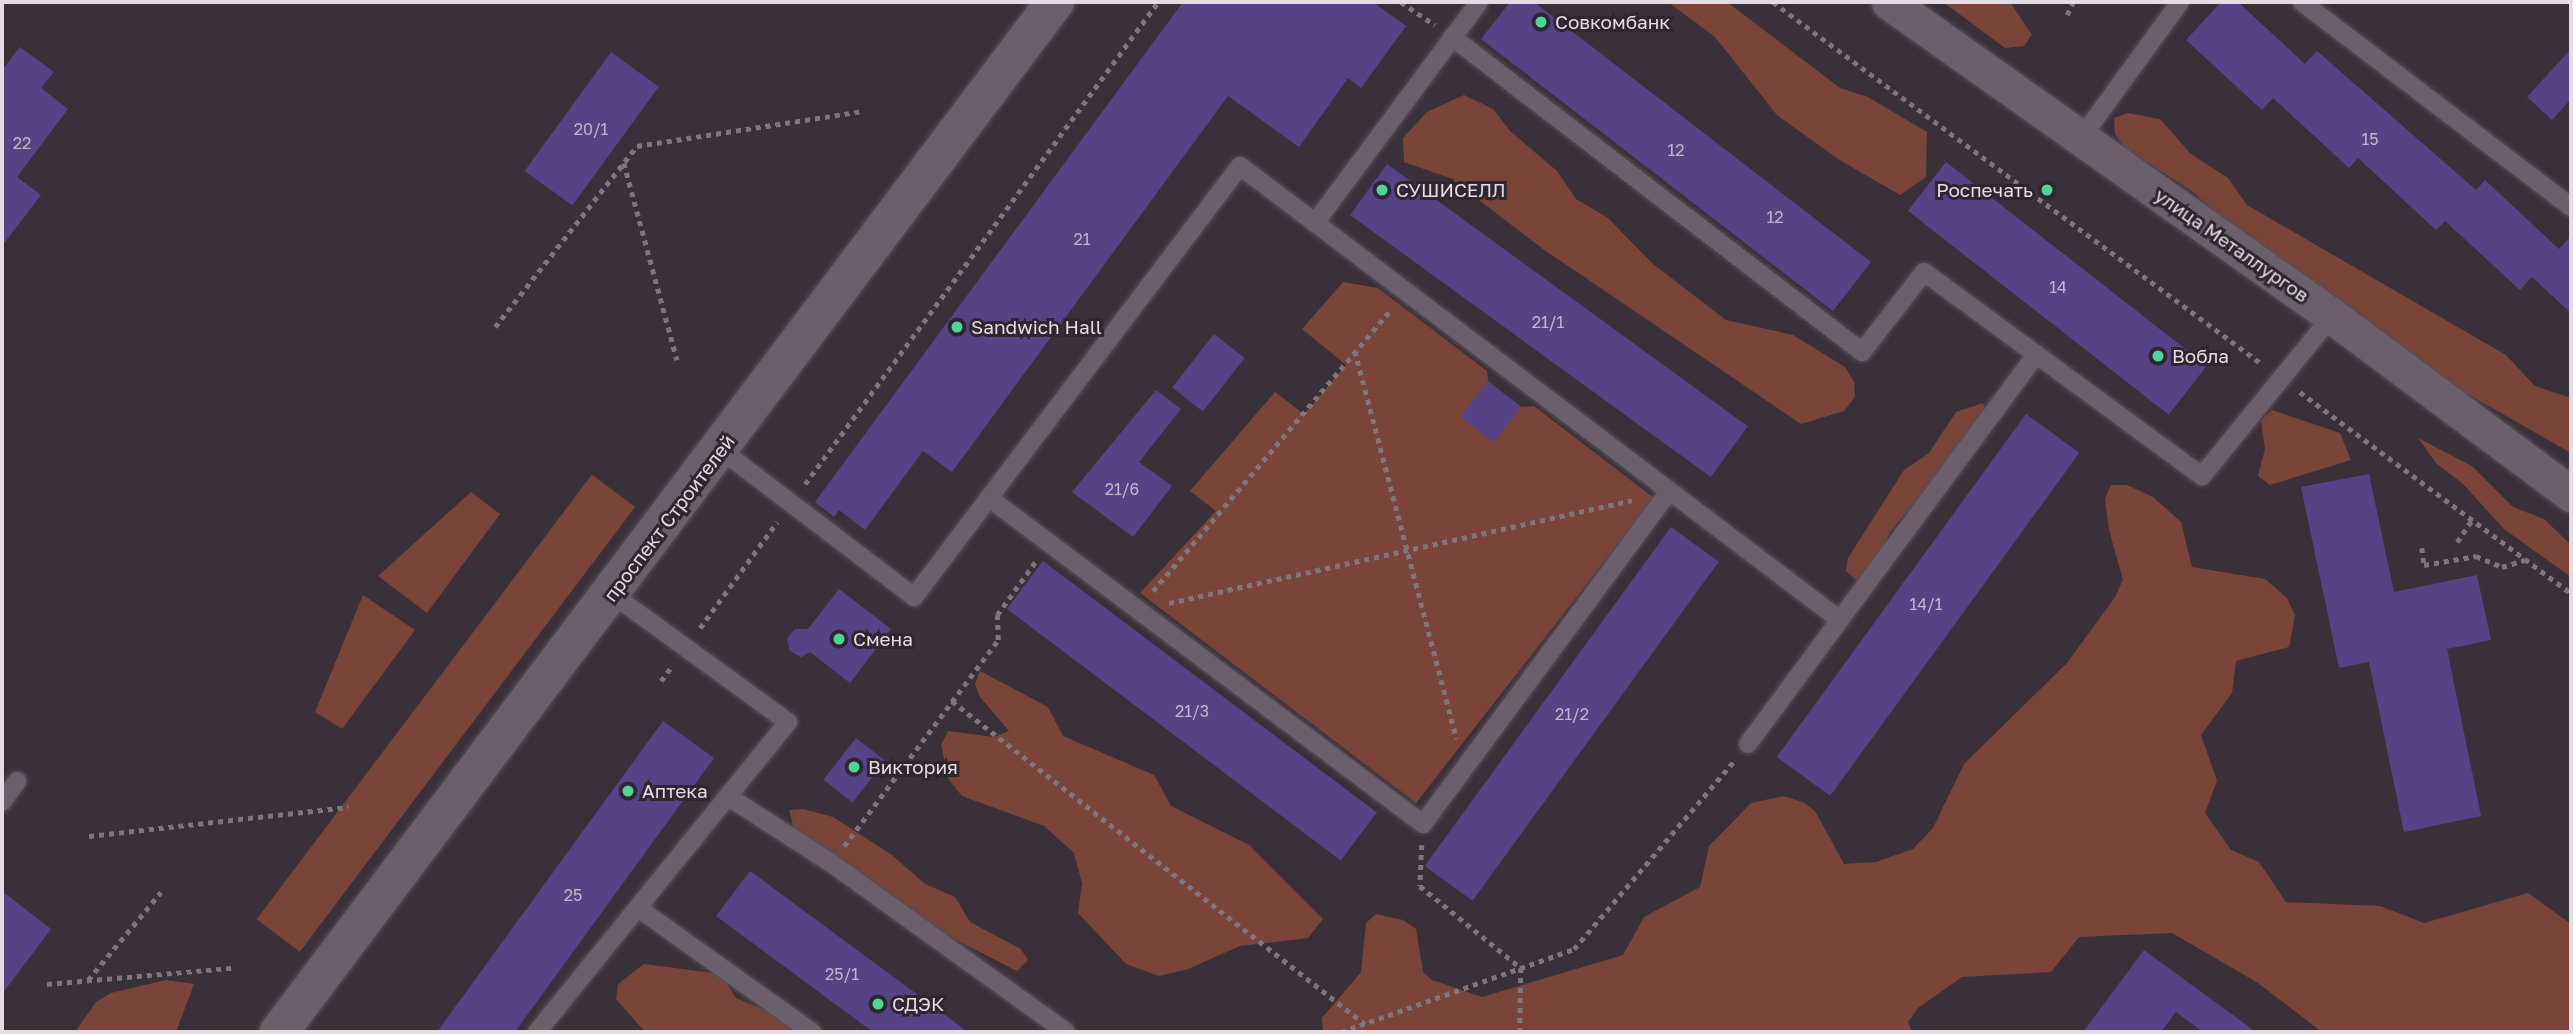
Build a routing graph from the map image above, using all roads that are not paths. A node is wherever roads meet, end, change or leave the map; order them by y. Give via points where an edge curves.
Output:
1 (1055, 2) edge
2 (1479, 2) edge
3 (1889, 2) edge
4 (2180, 2) edge
5 (2302, 2) edge
6 (1452, 37) junction
7 (2081, 138) junction
8 (2571, 207) edge
9 (1315, 223) junction
10 (2332, 316) junction
11 (2037, 354) junction
12 (720, 449) junction
13 (1669, 492) junction
14 (2571, 494) edge
15 (989, 498) junction
16 (613, 595) junction
17 (1840, 621) junction
18 (1748, 744) road end
19 (17, 781) dead end
20 (729, 797) junction
21 (2, 802) edge
22 (638, 908) junction
23 (279, 1032) edge
24 (537, 1032) edge
25 (812, 1032) edge
26 (1066, 1032) edge

1 - 12 street, проспект Строителей
2 - 6 lane
3 - 7 street, улица Металлургов
4 - 7 lane
5 - 8 lane
6 - 9 lane
6 - 11 lane via 1862,352 1924,272
7 - 10 street, улица Металлургов
9 - 13 lane
9 - 15 lane via 1240,166
10 - 11 lane via 2202,476
10 - 14 street, улица Металлургов
11 - 17 lane
12 - 15 lane via 914,597
12 - 16 street, проспект Строителей
13 - 15 lane via 1423,824
13 - 17 lane
16 - 20 lane via 788,722
16 - 23 street, проспект Строителей
17 - 18 lane
19 - 21 lane
20 - 22 lane
20 - 26 lane via 831,863
22 - 24 lane
22 - 25 lane

